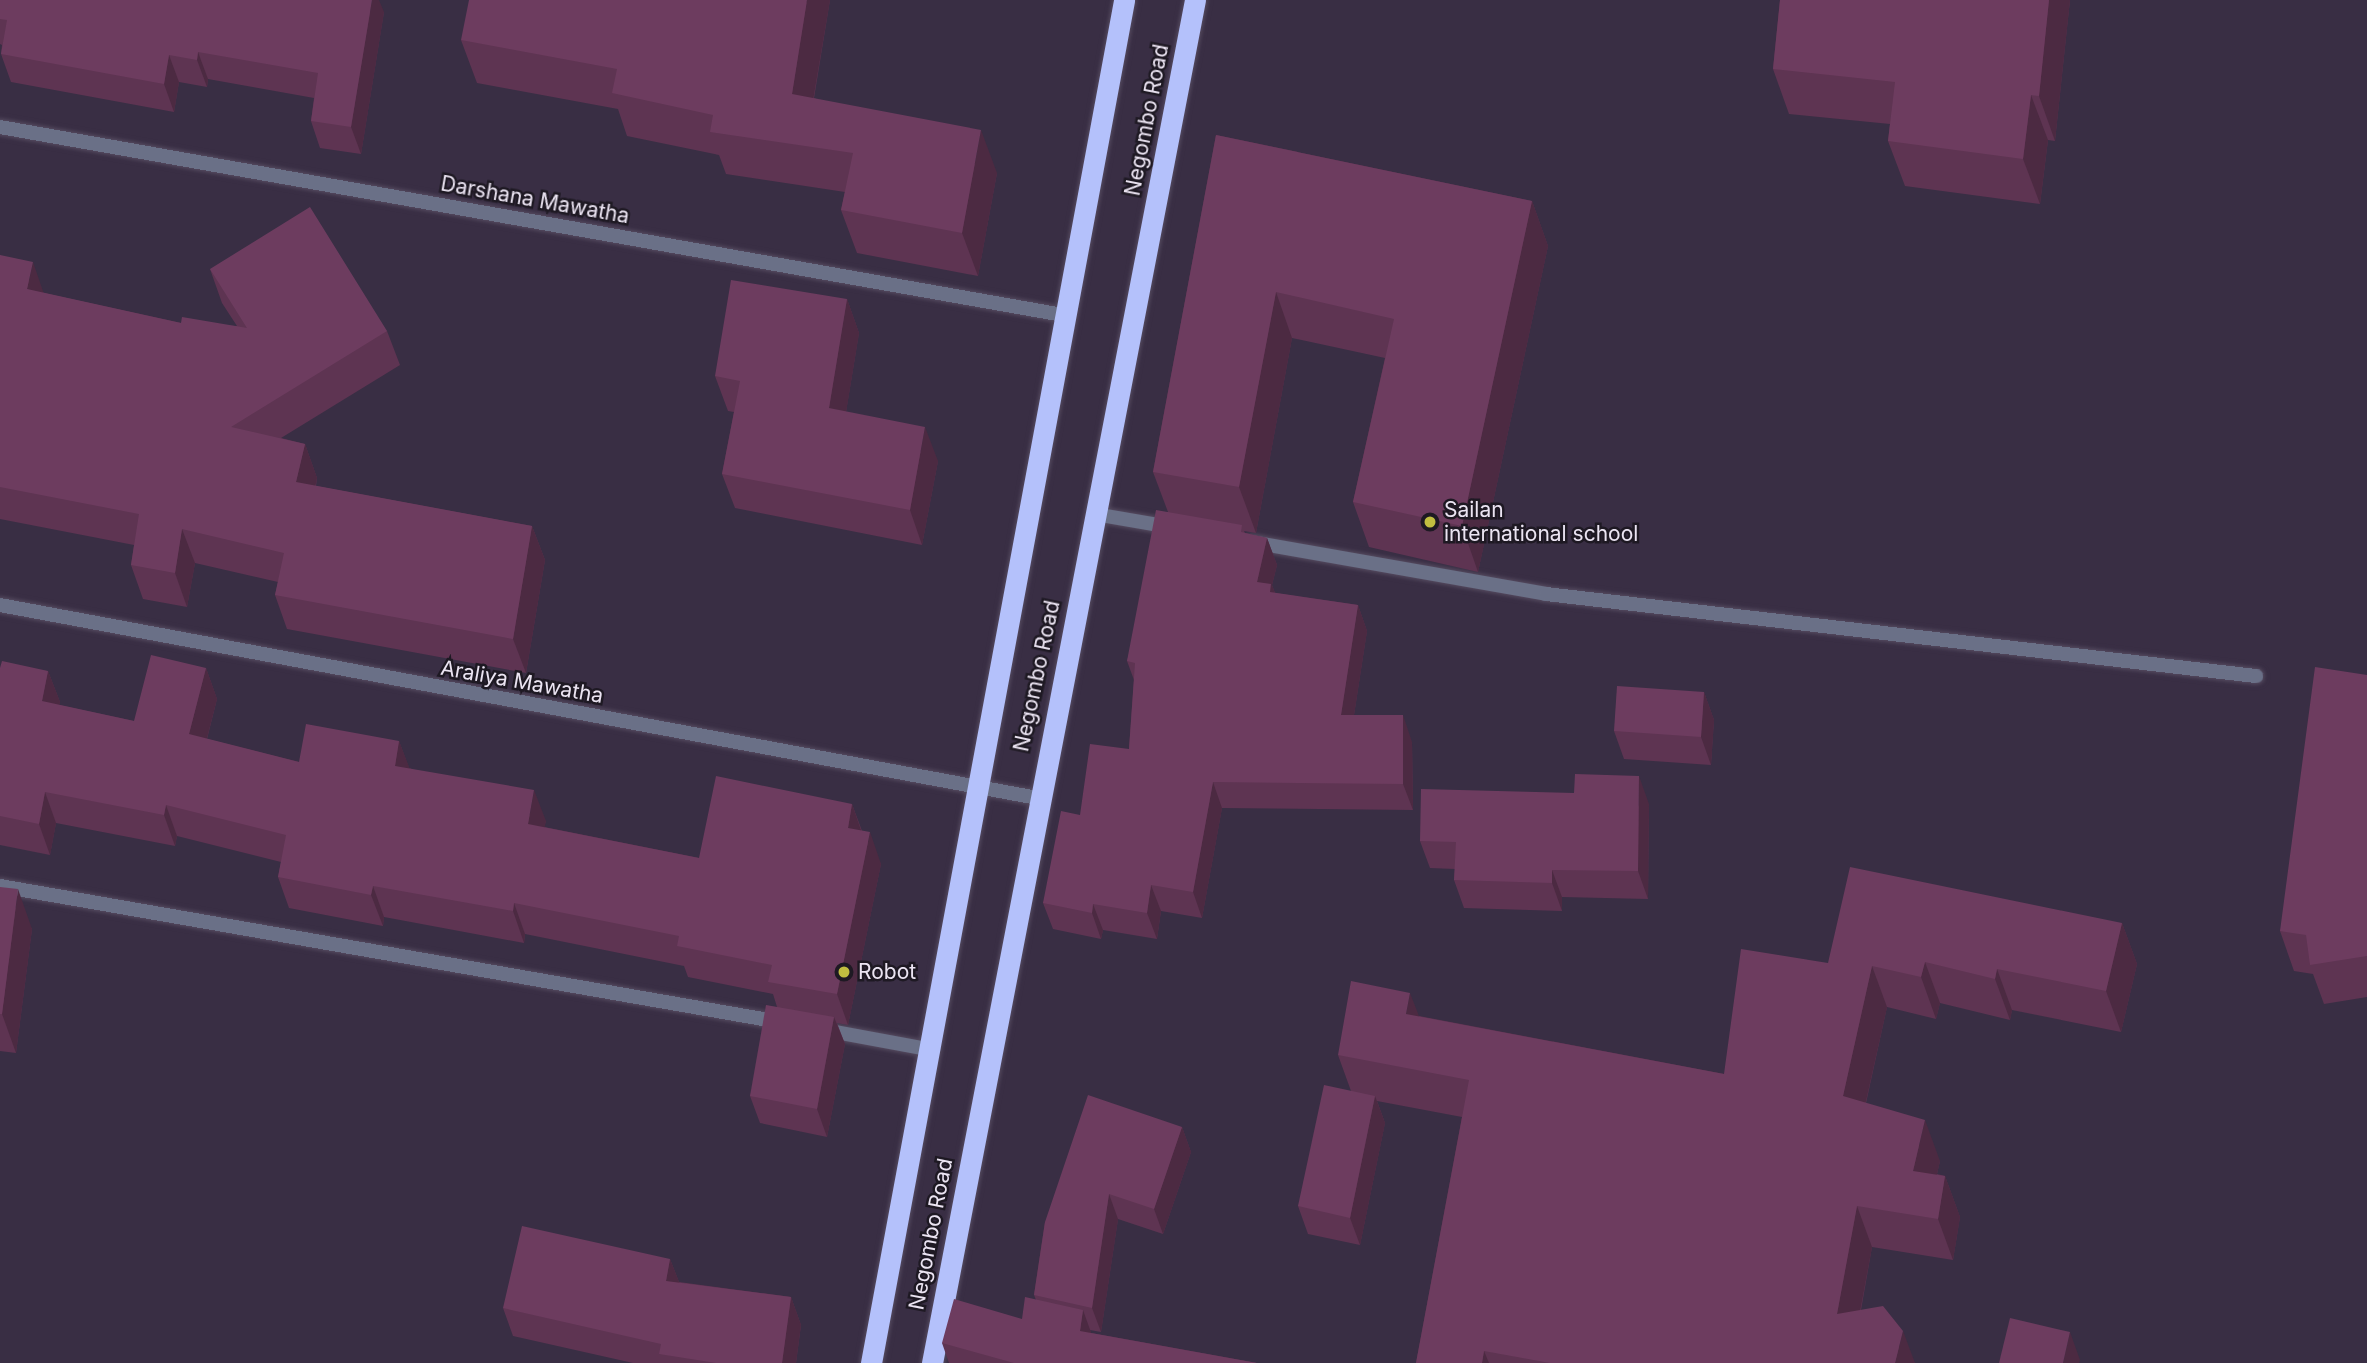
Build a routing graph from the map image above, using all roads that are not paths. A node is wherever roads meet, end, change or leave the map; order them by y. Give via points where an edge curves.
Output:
1 (1124, 0) edge
2 (1195, 0) edge
3 (0, 127) edge
4 (1063, 315) junction
5 (1095, 514) junction
6 (1191, 531) edge
7 (1232, 538) edge
8 (0, 605) edge
9 (2256, 676) dead end
10 (980, 785) junction
11 (1037, 797) junction
12 (0, 886) edge
13 (933, 1050) junction
14 (871, 1363) edge
15 (932, 1363) edge

1 - 4 highway, Negombo Road
2 - 5 highway, Negombo Road
3 - 4 street, Darshana Mawatha
4 - 10 highway, Negombo Road
5 - 6 street
5 - 11 highway, Negombo Road
7 - 9 street via 1546,594
8 - 10 street, Araliya Mawatha
10 - 11 street, Araliya Mawatha
10 - 13 highway, Negombo Road
11 - 15 highway, Negombo Road via 949,1308
12 - 13 street
13 - 14 highway, Negombo Road

